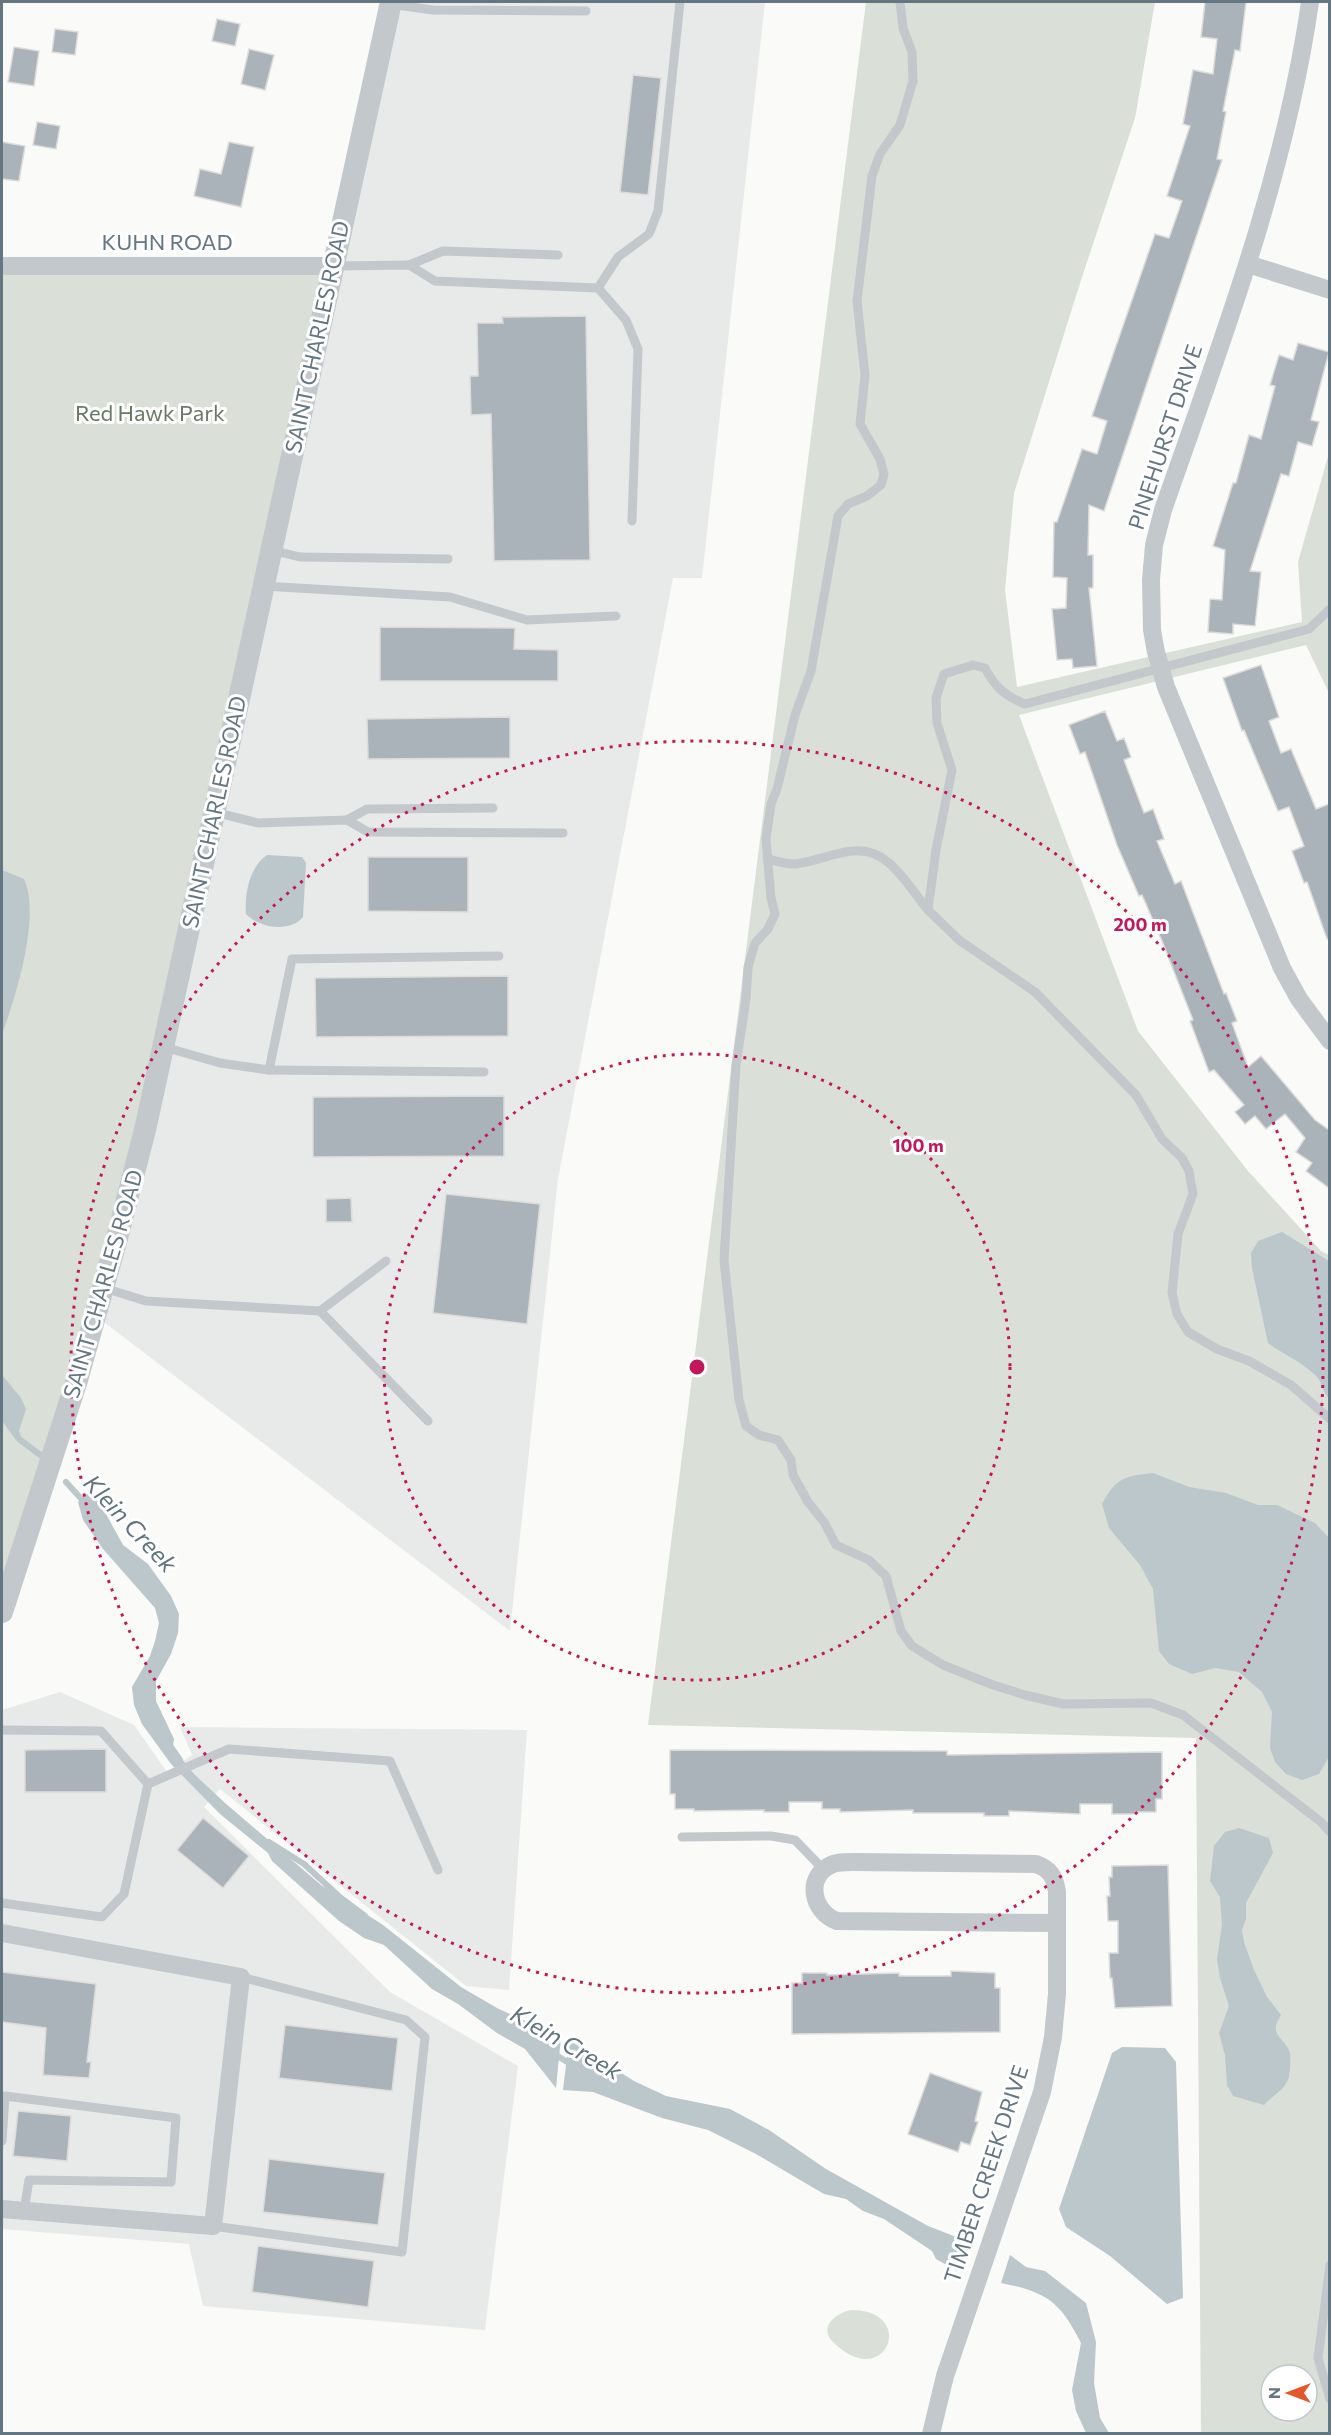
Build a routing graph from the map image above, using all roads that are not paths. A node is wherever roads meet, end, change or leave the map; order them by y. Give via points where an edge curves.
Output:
1 (680, 2) edge
2 (900, 2) edge
3 (1310, 2) edge
4 (390, 3) edge
5 (586, 11) dead end
6 (558, 255) dead end
7 (1248, 264) junction
8 (409, 265) junction
9 (2, 266) edge
10 (332, 266) junction
11 (598, 288) junction
12 (1329, 290) edge
13 (632, 521) dead end
14 (272, 550) junction
15 (448, 559) dead end
16 (264, 586) junction
17 (1329, 609) edge
18 (616, 616) dead end
19 (1161, 669) junction
20 (493, 808) dead end
21 (214, 812) junction
22 (347, 820) junction
23 (563, 833) dead end
24 (768, 859) junction
25 (928, 910) junction
26 (499, 956) dead end
27 (1329, 1041) edge
28 (164, 1047) junction
29 (269, 1070) junction
30 (484, 1072) dead end
31 (386, 1261) dead end
32 (104, 1288) junction
33 (320, 1311) junction
34 (1329, 1419) edge
35 (428, 1421) dead end
36 (2, 1612) edge
37 (2, 1730) edge
38 (148, 1784) junction
39 (1329, 1832) edge
40 (682, 1837) dead end
41 (438, 1870) dead end
42 (824, 1870) junction
43 (2, 1903) edge
44 (1057, 1923) junction
45 (2, 1933) edge
46 (241, 1977) junction
47 (2, 2141) edge
48 (2, 2209) edge
49 (24, 2211) junction
50 (213, 2226) junction
51 (1329, 2265) edge
52 (1329, 2399) edge
53 (931, 2433) edge

1 - 11 lane via 658,211 649,234 618,257
2 - 24 lane via 903,28 912,52 913,81 900,126 880,154 872,176 858,301 865,375 860,424 884,474 881,485 848,504 838,516 811,671 771,804 766,839
3 - 7 street, PINEHURST DRIVE via 1276,168
4 - 5 lane via 433,10
4 - 10 street, SAINT CHARLES ROAD
6 - 8 lane via 443,252
7 - 12 street
7 - 19 street, PINEHURST DRIVE via 1154,544 1152,630
8 - 10 lane
8 - 11 lane via 435,281
9 - 10 street, KUHN ROAD
10 - 14 street, SAINT CHARLES ROAD
11 - 13 lane via 626,320 638,350
14 - 15 lane via 300,557
14 - 16 street, SAINT CHARLES ROAD
16 - 18 lane via 450,597 527,620
16 - 21 street, SAINT CHARLES ROAD
17 - 19 lane via 1309,629
19 - 25 lane via 1025,704 1008,697 993,684 985,668 973,665 944,674 936,698 938,723 952,770
19 - 27 street, PINEHURST DRIVE via 1282,968
20 - 22 lane via 367,809
21 - 22 lane via 258,823
21 - 28 street, SAINT CHARLES ROAD
22 - 23 lane via 368,832
24 - 25 lane via 793,864 844,851 866,850 888,862
24 - 39 lane via 775,914 768,929 754,943 748,967 736,1065 725,1224 730,1332 746,1426 759,1435 778,1440 791,1460 793,1475 836,1545 869,1560 886,1576 901,1631 912,1646 943,1665 1025,1695 1063,1704 1151,1703 1183,1715
25 - 34 lane via 959,940 1035,992 1136,1095 1162,1139 1182,1158 1193,1194 1178,1234 1172,1293 1177,1314 1188,1332 1291,1385
26 - 29 lane via 292,959
28 - 29 lane via 220,1063
28 - 32 street, SAINT CHARLES ROAD
29 - 30 lane
31 - 33 lane
32 - 33 lane via 146,1301
32 - 36 street, SAINT CHARLES ROAD
33 - 35 lane
37 - 38 lane via 101,1731
38 - 41 lane via 229,1749 390,1761
38 - 43 lane via 124,1894 102,1917
40 - 42 lane via 771,1836 795,1840
42 - 44 street, TIMBER CREEK DRIVE via 852,1862 1036,1864 1055,1880
42 - 44 street via 815,1884 815,1900 828,1918 837,1921
44 - 53 street, TIMBER CREEK DRIVE via 1055,2015 1042,2092 945,2376
45 - 46 street
46 - 50 street
46 - 50 lane via 406,2020 424,2037 402,2253
47 - 49 lane via 5,2096 176,2118 171,2182 29,2180
48 - 49 street
49 - 50 street
51 - 52 lane via 1318,2358

